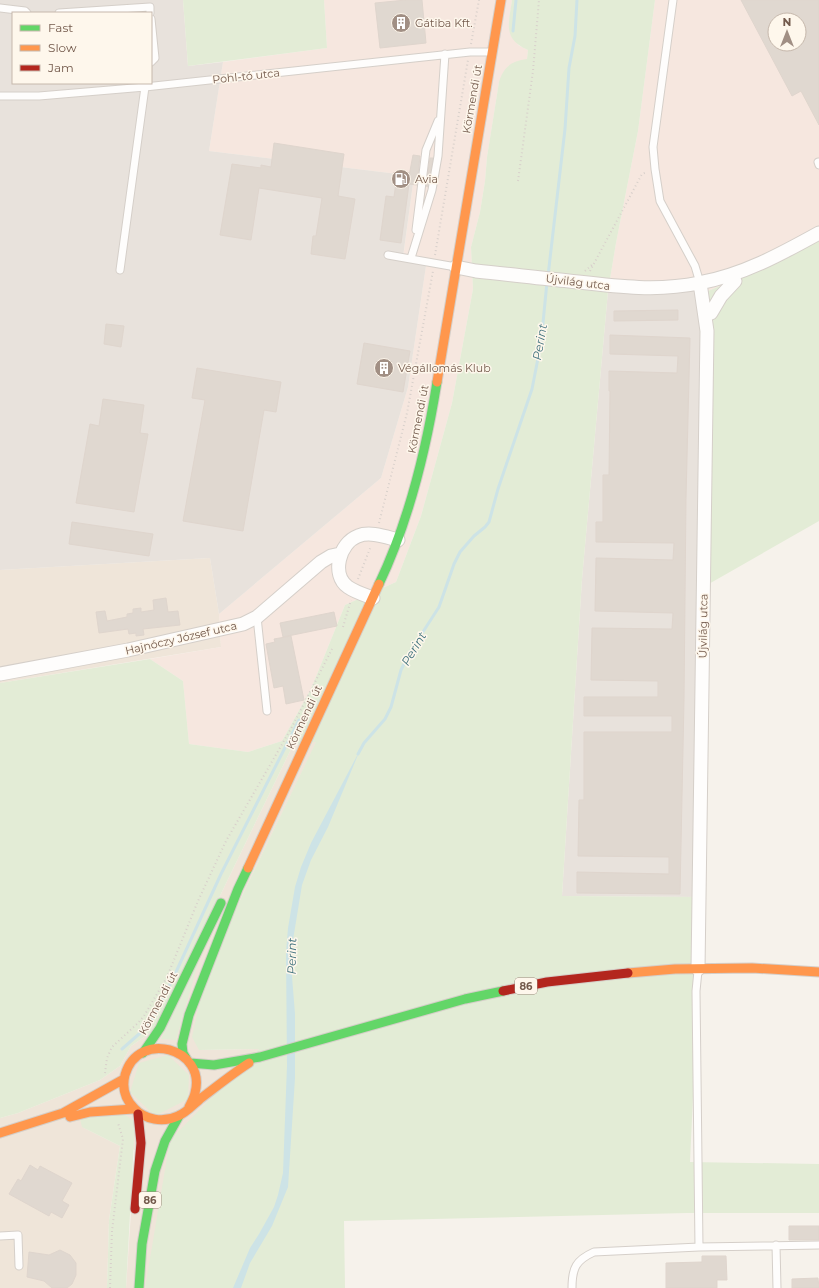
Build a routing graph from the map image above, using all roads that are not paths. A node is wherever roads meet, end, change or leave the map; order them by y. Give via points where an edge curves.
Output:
1 (501, 0) edge
2 (673, 0) edge
3 (0, 8) edge
4 (26, 12) edge
5 (74, 12) edge
6 (150, 12) edge
7 (152, 29) edge
8 (492, 52) junction
9 (445, 54) junction
10 (152, 61) edge
11 (146, 87) junction
12 (0, 96) edge
13 (441, 113) junction
14 (819, 233) edge
15 (414, 247) junction
16 (388, 254) dead end
17 (411, 258) junction
18 (456, 267) junction
19 (120, 270) dead end
20 (735, 281) dead end
21 (700, 283) junction
22 (711, 313) dead end
23 (398, 540) junction
24 (340, 554) junction
25 (373, 598) junction
26 (257, 617) junction
27 (0, 674) edge
28 (267, 711) dead end
29 (292, 772) junction
30 (698, 969) junction
31 (819, 972) edge
32 (143, 1053) junction
33 (260, 1057) junction
34 (188, 1060) junction
35 (124, 1079) junction
36 (189, 1107) junction
37 (135, 1111) junction
38 (179, 1116) junction
39 (20, 1127) junction
40 (0, 1133) edge
41 (134, 1217) dead end
42 (0, 1236) edge
43 (819, 1245) edge
44 (776, 1246) junction
45 (699, 1247) junction
46 (132, 1248) dead end
47 (19, 1266) dead end
48 (132, 1288) edge
49 (139, 1288) edge
50 (572, 1288) edge
51 (777, 1288) edge

1 - 8 main road, Körmendi út
2 - 21 lane via 653,147 655,169 660,201 695,266
3 - 4 lane
5 - 6 lane via 150,7
7 - 10 lane via 155,58
8 - 9 lane, Pohl-tó utca
8 - 18 main road, Körmendi út
9 - 11 lane, Pohl-tó utca
9 - 13 lane
11 - 12 lane, Pohl-tó utca via 39,96
11 - 19 lane
13 - 15 lane via 438,156 432,190
13 - 15 lane via 426,150
14 - 21 street, Újvilág utca via 768,261
15 - 17 lane
16 - 17 lane
17 - 18 lane
18 - 21 street, Újvilág utca via 523,276 580,277 619,287 676,287
18 - 23 main road, Körmendi út via 428,432
20 - 22 street via 721,296
21 - 30 street, Újvilág utca via 707,331
23 - 24 street via 376,534 360,535 351,539
23 - 25 main road, Körmendi út
24 - 25 street via 341,579 347,587
24 - 26 street, Hajnóczy József utca via 321,562
25 - 29 main road, Körmendi út
26 - 27 street, Hajnóczy József utca via 229,628 136,649
26 - 28 lane
29 - 32 main road, Körmendi út via 233,881 160,1028
29 - 34 main road, Körmendi út via 238,889 192,1006 182,1044 183,1053
30 - 31 main road, 86 via 752,968
30 - 33 main road, 86 via 646,971 547,982 465,999
30 - 45 lane via 696,1012
32 - 34 main road, 86 via 162,1048 175,1051
32 - 35 main road, 86 via 132,1061
33 - 34 main road, 86 via 218,1065
33 - 36 main road, 86 via 232,1074
34 - 36 main road, 86 via 197,1082 196,1095
35 - 37 main road, 86 via 124,1092
35 - 39 main road via 63,1113
36 - 38 main road, 86
37 - 38 main road, 86 via 158,1121 172,1120
37 - 39 main road via 90,1112
37 - 41 main road, 86 via 141,1147
38 - 49 main road, 86 via 165,1141 155,1171 142,1248
39 - 40 main road
42 - 47 lane via 18,1234
43 - 44 lane
44 - 45 lane
44 - 51 lane
45 - 50 lane via 594,1252 577,1263
46 - 48 main road

